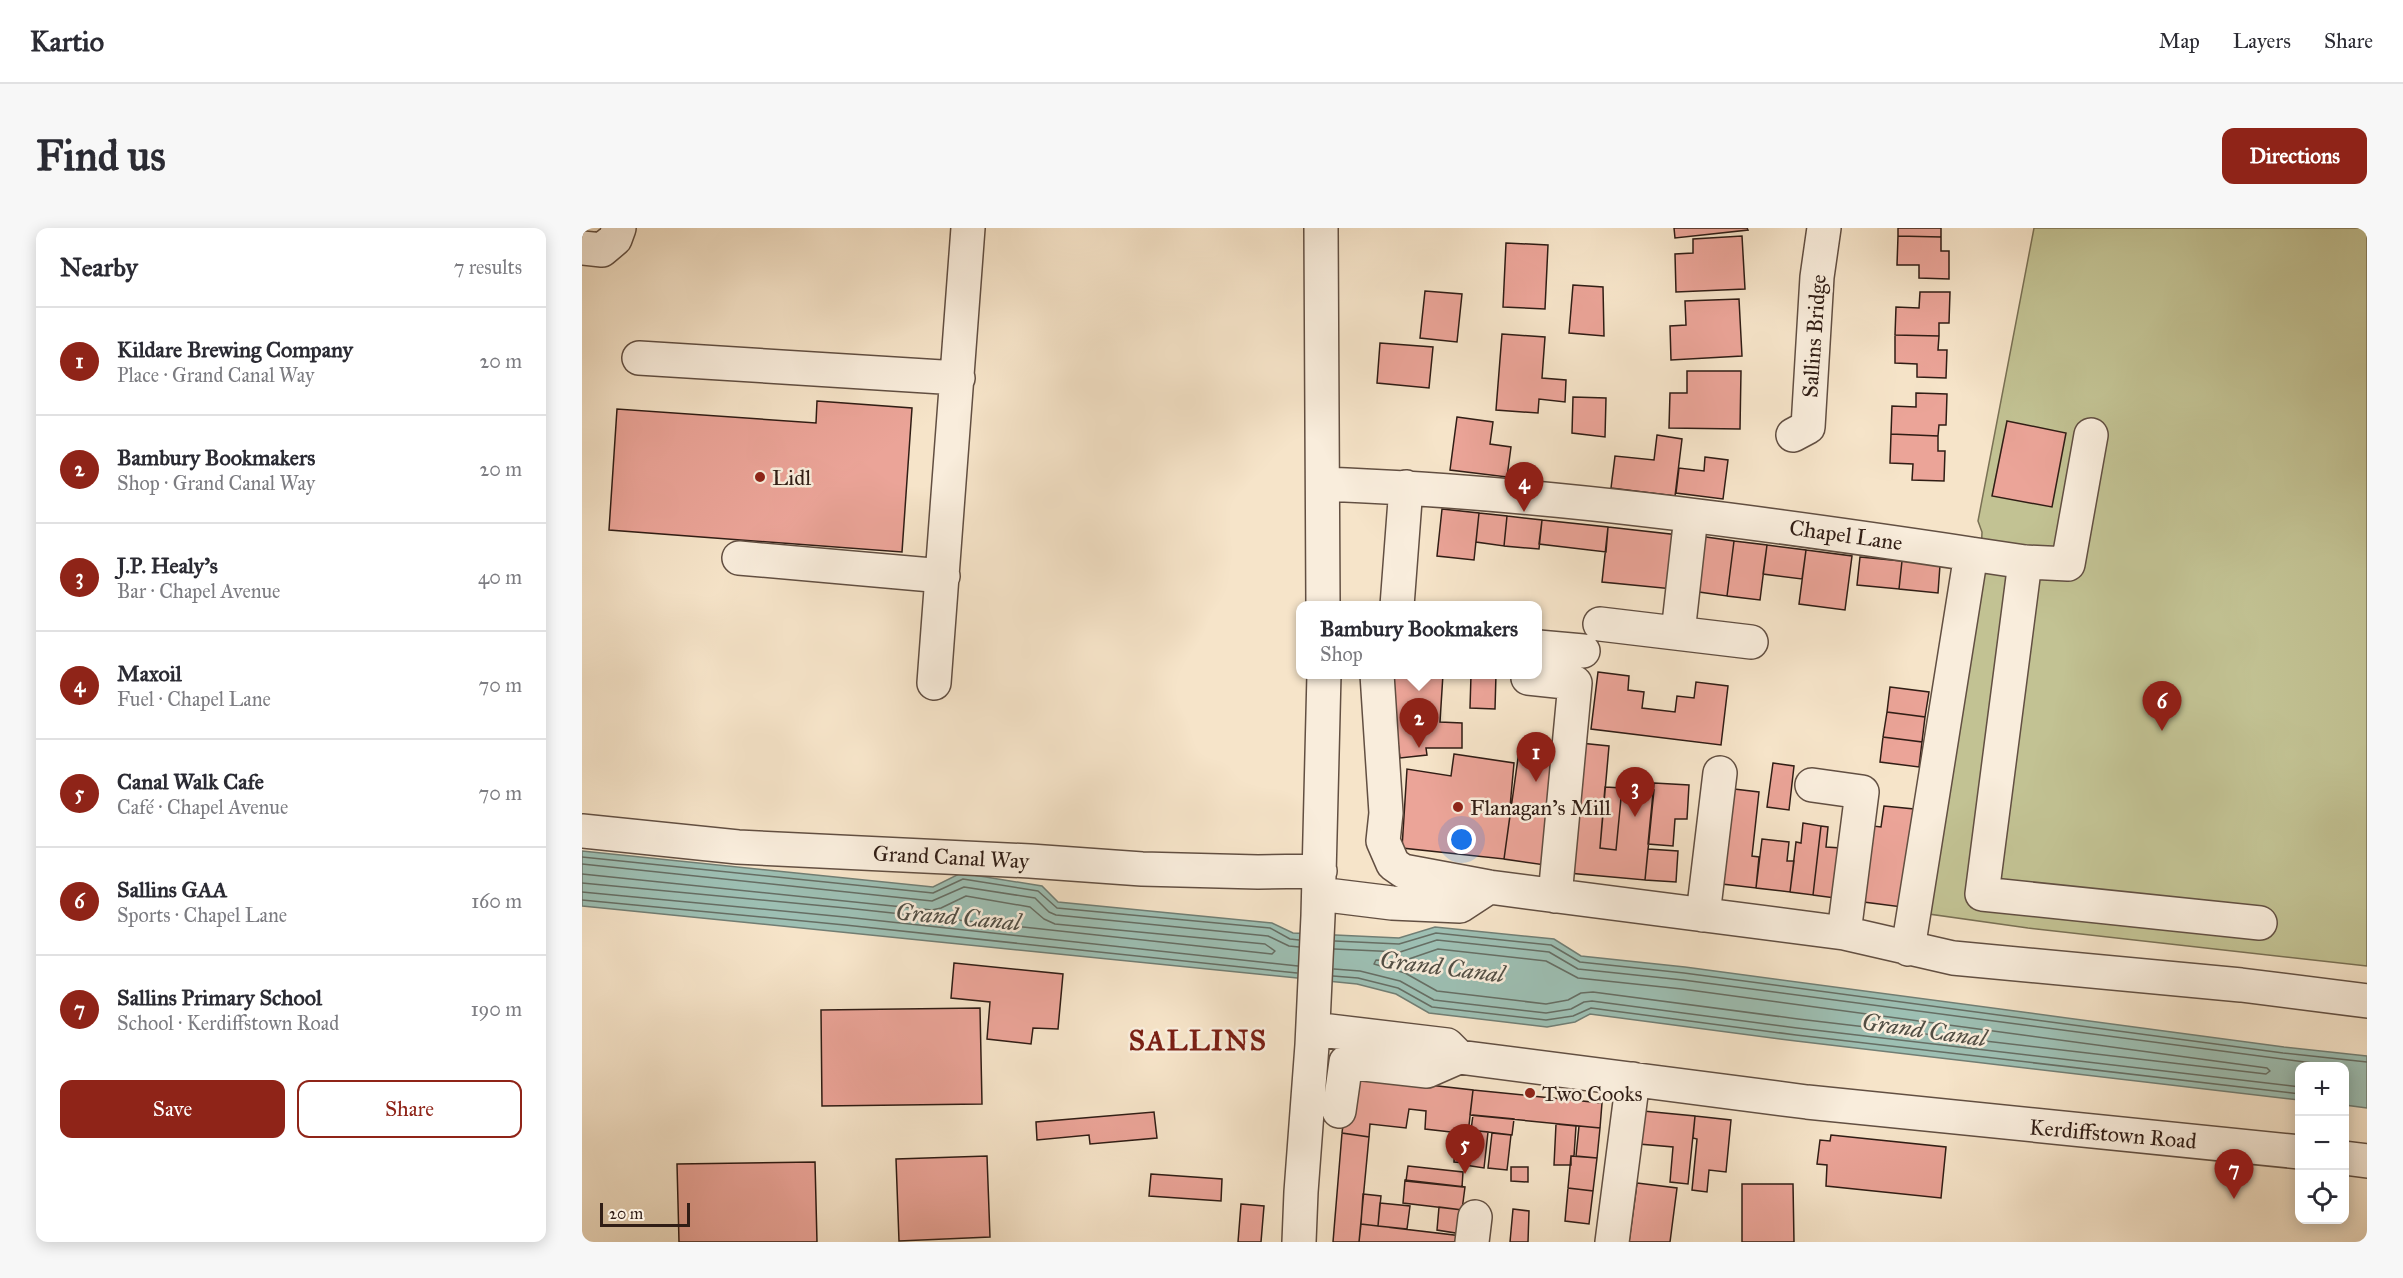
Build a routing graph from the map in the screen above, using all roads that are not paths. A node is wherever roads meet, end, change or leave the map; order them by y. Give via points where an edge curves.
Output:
1 (619, 228) edge
2 (968, 228) edge
3 (1321, 228) edge
4 (1824, 228) edge
5 (582, 249) edge
6 (639, 358) dead end
7 (957, 393) junction
8 (1793, 435) dead end
9 (2091, 435) dead end
10 (1323, 484) junction
11 (1406, 487) junction
12 (1691, 516) junction
13 (1971, 554) junction
14 (739, 558) dead end
15 (2025, 562) junction
16 (943, 576) junction
17 (1323, 601) edge
18 (1397, 601) edge
19 (1600, 624) dead end
20 (1678, 633) junction
21 (1751, 642) dead end
22 (1542, 646) edge
23 (1583, 651) dead end
24 (1323, 679) edge
25 (1377, 679) edge
26 (1537, 679) edge
27 (934, 683) dead end
28 (1720, 773) dead end
29 (1812, 785) dead end
30 (582, 831) edge
31 (1489, 887) junction
32 (1319, 894) junction
33 (1555, 896) junction
34 (1703, 915) junction
35 (2260, 922) dead end
36 (1844, 933) junction
37 (1908, 949) junction
38 (2367, 1001) edge
39 (1313, 1029) junction
40 (1459, 1057) junction
41 (1633, 1079) junction
42 (1339, 1111) dead end
43 (2295, 1152) edge
44 (2349, 1159) edge
45 (2367, 1161) edge
46 (1299, 1242) edge
47 (1612, 1242) edge

1 - 5 street via 615,239 602,250
2 - 7 street
3 - 10 street
4 - 8 street, Sallins Bridge via 1817,277 1808,426
6 - 7 street
7 - 16 street
9 - 15 street, Chapel Lane via 2068,564
10 - 11 street, Chapel Lane
10 - 17 street
11 - 12 street, Chapel Lane
11 - 18 street
12 - 13 street, Chapel Lane
12 - 20 street
13 - 15 street, Chapel Lane
13 - 37 street
14 - 16 street
15 - 35 street via 1982,894
16 - 27 street
19 - 20 street
20 - 21 street
22 - 23 street
24 - 32 street
25 - 31 street via 1386,813 1383,842 1388,855 1403,871
26 - 33 street via 1575,683
28 - 34 street
29 - 36 street via 1862,792
30 - 32 street, Grand Canal Way via 738,847 1258,872
31 - 32 street, Grand Canal Way via 1460,906
31 - 33 street
32 - 39 street
33 - 34 street
34 - 36 street
36 - 37 street
37 - 38 street via 1953,958
39 - 40 street via 1447,1045
39 - 46 street
40 - 41 street, Kerdiffstown Road
40 - 42 street via 1427,1071 1346,1062
41 - 43 street, Kerdiffstown Road via 1998,1123
41 - 47 street
44 - 45 street

